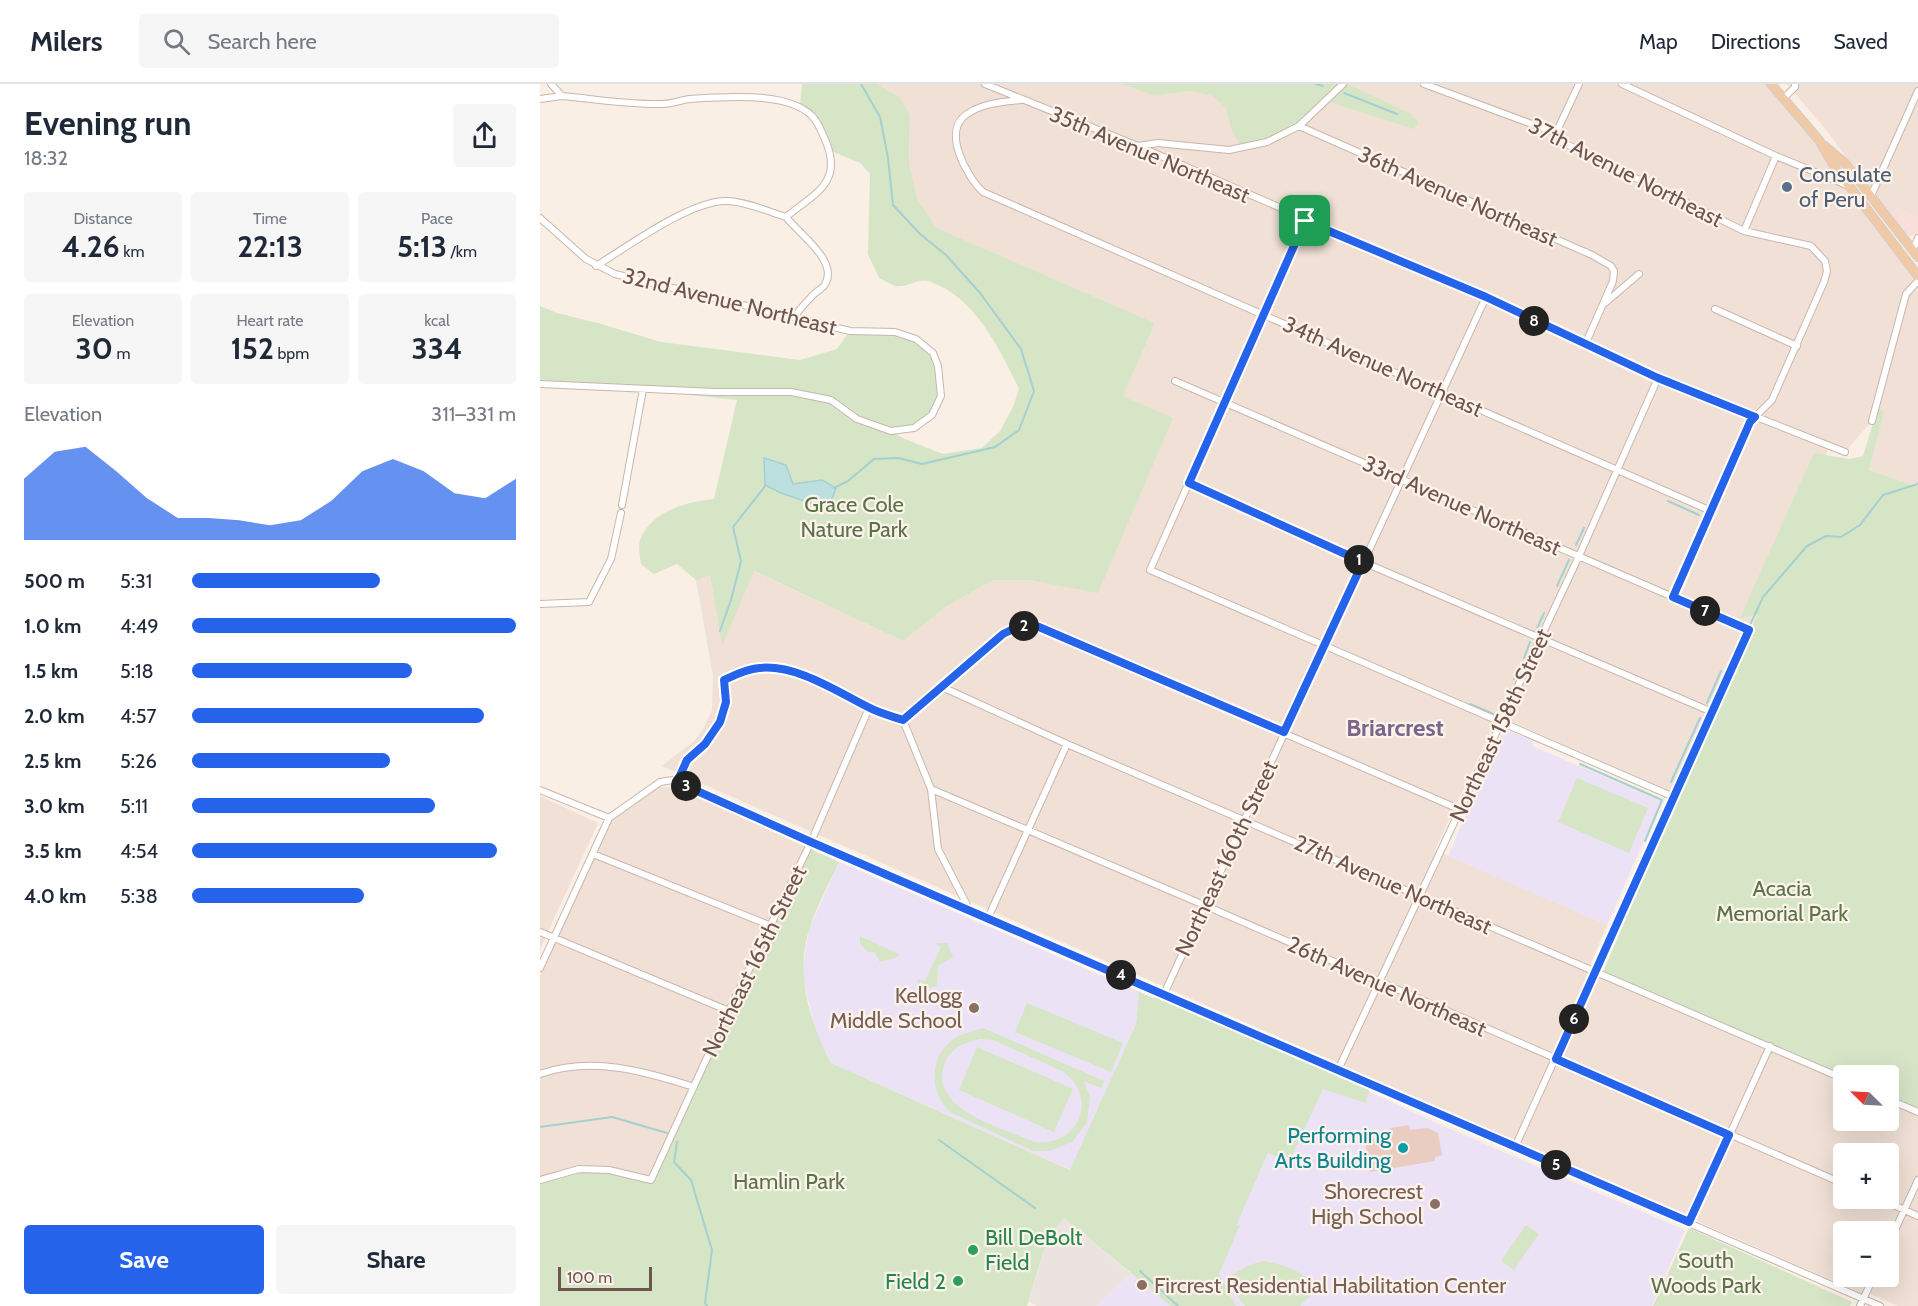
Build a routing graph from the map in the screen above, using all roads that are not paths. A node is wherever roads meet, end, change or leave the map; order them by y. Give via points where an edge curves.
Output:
1 (551, 84) edge
2 (985, 84) edge
3 (1343, 84) edge
4 (1424, 84) edge
5 (1579, 84) edge
6 (1622, 84) edge
7 (1771, 84) edge
8 (1796, 84) edge
9 (1918, 91) edge
10 (562, 96) junction
11 (1785, 97) junction
12 (540, 99) edge
13 (1021, 100) junction
14 (1299, 126) junction
15 (1556, 133) junction
16 (1820, 141) junction
17 (1138, 146) junction
18 (1776, 156) junction
19 (1850, 187) junction
20 (1871, 196) junction
21 (786, 217) junction
22 (540, 218) edge
23 (1305, 221) junction
24 (1743, 231) junction
25 (1918, 238) edge
26 (1915, 254) edge
27 (596, 266) junction
28 (1640, 274) dead end
29 (1918, 276) edge
30 (1918, 281) edge
31 (1486, 297) junction
32 (1602, 305) junction
33 (1715, 309) dead end
34 (1264, 314) junction
35 (794, 317) junction
36 (1585, 345) junction
37 (1797, 346) junction
38 (1658, 378) junction
39 (1175, 381) dead end
40 (540, 384) edge
41 (643, 389) junction
42 (1442, 393) junction
43 (1225, 402) junction
44 (1755, 417) junction
45 (1872, 421) dead end
46 (1845, 452) dead end
47 (1617, 469) junction
48 (1402, 478) junction
49 (1189, 483) junction
50 (622, 505) dead end
51 (1711, 511) junction
52 (621, 513) dead end
53 (1579, 556) junction
54 (1363, 562) junction
55 (1673, 597) junction
56 (540, 604) edge
57 (1540, 638) junction
58 (1324, 645) junction
59 (942, 687) junction
60 (869, 708) junction
61 (1712, 712) junction
62 (903, 720) junction
63 (1501, 722) junction
64 (1284, 732) junction
65 (1067, 744) junction
66 (677, 782) junction
67 (931, 789) junction
68 (540, 790) edge
69 (1674, 797) junction
70 (1461, 810) junction
71 (609, 818) junction
72 (1244, 819) junction
73 (1028, 831) junction
74 (811, 842) junction
75 (593, 854) junction
76 (1421, 896) junction
77 (1205, 905) junction
78 (970, 910) junction
79 (988, 918) junction
80 (769, 925) junction
81 (540, 932) edge
82 (554, 938) junction
83 (540, 968) edge
84 (1596, 972) junction
85 (1380, 983) junction
86 (1164, 994) junction
87 (729, 1011) junction
88 (1770, 1046) junction
89 (1556, 1059) junction
90 (1338, 1070) junction
91 (540, 1074) edge
92 (1833, 1074) edge
93 (694, 1087) junction
94 (1899, 1104) edge
95 (1918, 1112) edge
96 (1729, 1135) junction
97 (1515, 1147) junction
98 (1833, 1179) edge
99 (540, 1180) edge
100 (1918, 1180) edge
101 (1899, 1208) edge
102 (1904, 1210) junction
103 (1918, 1216) edge
104 (1899, 1221) edge
105 (1689, 1222) junction
106 (1869, 1287) edge
107 (1863, 1299) junction
108 (1860, 1306) edge
109 (1880, 1306) edge

1 - 10 street
2 - 13 street, 35th Avenue Northeast
3 - 14 street
4 - 15 street, 37th Avenue Northeast
5 - 15 street
6 - 18 street
7 - 11 main road
8 - 11 street
9 - 20 street
10 - 12 street
10 - 21 street via 664,104 688,99 770,98 800,106 816,120 833,163 826,184
11 - 16 main road
13 - 17 street, 35th Avenue Northeast
13 - 34 street, 34th Avenue Northeast via 992,102 959,121 956,132 964,168 983,192
14 - 17 street via 1267,142 1229,150 1158,143
14 - 32 street, 36th Avenue Northeast via 1611,266 1613,281
15 - 24 street, 37th Avenue Northeast via 1560,141
16 - 19 main road
16 - 20 main road via 1845,163
17 - 23 street, 35th Avenue Northeast
18 - 19 street
18 - 24 street
19 - 26 main road via 1861,191 1899,242
19 - 29 main road
20 - 26 main road
21 - 27 street via 738,202 717,201 681,214
21 - 35 street via 822,255 828,275 824,286
22 - 27 street, 32nd Avenue Northeast
23 - 31 street, 35th Avenue Northeast
23 - 34 street
24 - 37 street, 37th Avenue Northeast via 1812,246 1825,261 1824,282
25 - 26 street
27 - 35 street, 32nd Avenue Northeast via 634,279
28 - 32 street
30 - 45 street via 1906,294
31 - 36 street, 35th Avenue Northeast
31 - 42 street, Northeast 160th Street
32 - 36 street
33 - 37 street
34 - 42 street, 34th Avenue Northeast
34 - 43 street
35 - 41 street, 32nd Avenue Northeast via 850,331 895,332 916,339 933,353 938,366 941,396 932,415 914,428 891,431 857,419 831,400 791,392
36 - 38 street, 35th Avenue Northeast
37 - 44 street via 1772,400
38 - 44 street, 35th Avenue Northeast
38 - 47 street, Northeast 158th Street
39 - 43 street, 33rd Avenue Northeast
40 - 41 street
41 - 50 street
42 - 47 street, 34th Avenue Northeast
42 - 48 street, Northeast 160th Street
43 - 48 street, 33rd Avenue Northeast
43 - 49 street
44 - 46 street, 35th Avenue Northeast
44 - 51 street
47 - 51 street, 34th Avenue Northeast
47 - 53 street, Northeast 158th Street
48 - 53 street, 33rd Avenue Northeast
48 - 54 street, Northeast 160th Street
49 - 54 street
49 - 58 street via 1150,570
51 - 55 street
52 - 56 street via 611,559 589,602
53 - 55 street, 33rd Avenue Northeast
53 - 57 street, Northeast 158th Street
54 - 57 street
54 - 58 street, Northeast 160th Street
55 - 61 street, 33rd Avenue Northeast via 1749,630
57 - 61 street
57 - 63 street, Northeast 158th Street
58 - 63 street
58 - 64 street, Northeast 160th Street
59 - 62 street
59 - 64 street via 1003,634 1028,625
59 - 65 street, 27th Avenue Northeast
60 - 62 street
60 - 66 street via 783,670 743,671 724,680 726,702 720,722 705,744 687,760
60 - 74 street, Northeast 165th Street
61 - 69 street
62 - 67 street
63 - 69 street
63 - 70 street, Northeast 158th Street
64 - 70 street
64 - 72 street, Northeast 160th Street
65 - 72 street, 27th Avenue Northeast
65 - 73 street
66 - 71 street via 660,782
66 - 74 street
67 - 73 street, 26th Avenue Northeast
67 - 78 street via 938,849
68 - 71 street
69 - 84 street
70 - 76 street, Northeast 158th Street
71 - 75 street
72 - 76 street, 27th Avenue Northeast
72 - 77 street, Northeast 160th Street
73 - 77 street, 26th Avenue Northeast
73 - 79 street
74 - 78 street
74 - 80 street, Northeast 165th Street
75 - 80 street
75 - 82 street
76 - 84 street, 27th Avenue Northeast
76 - 85 street, Northeast 158th Street
77 - 85 street, 26th Avenue Northeast
77 - 86 street, Northeast 160th Street
78 - 79 street
79 - 86 street
80 - 87 street, Northeast 165th Street
81 - 82 street
82 - 83 street
82 - 87 street
84 - 88 street, 27th Avenue Northeast
84 - 89 street
85 - 89 street, 26th Avenue Northeast
85 - 90 street, Northeast 158th Street
86 - 90 street
87 - 93 street, Northeast 165th Street
88 - 92 street, 27th Avenue Northeast
88 - 96 street
89 - 96 street, 26th Avenue Northeast
89 - 97 street
90 - 97 street
91 - 93 street via 588,1066 618,1067 644,1070
93 - 99 street, Northeast 165th Street via 651,1180 609,1170 579,1169
94 - 95 street
96 - 98 street, 26th Avenue Northeast
96 - 105 street
97 - 105 street
100 - 102 street
101 - 102 street
102 - 103 street
102 - 104 street
105 - 107 street
106 - 107 street
107 - 108 street
107 - 109 street

